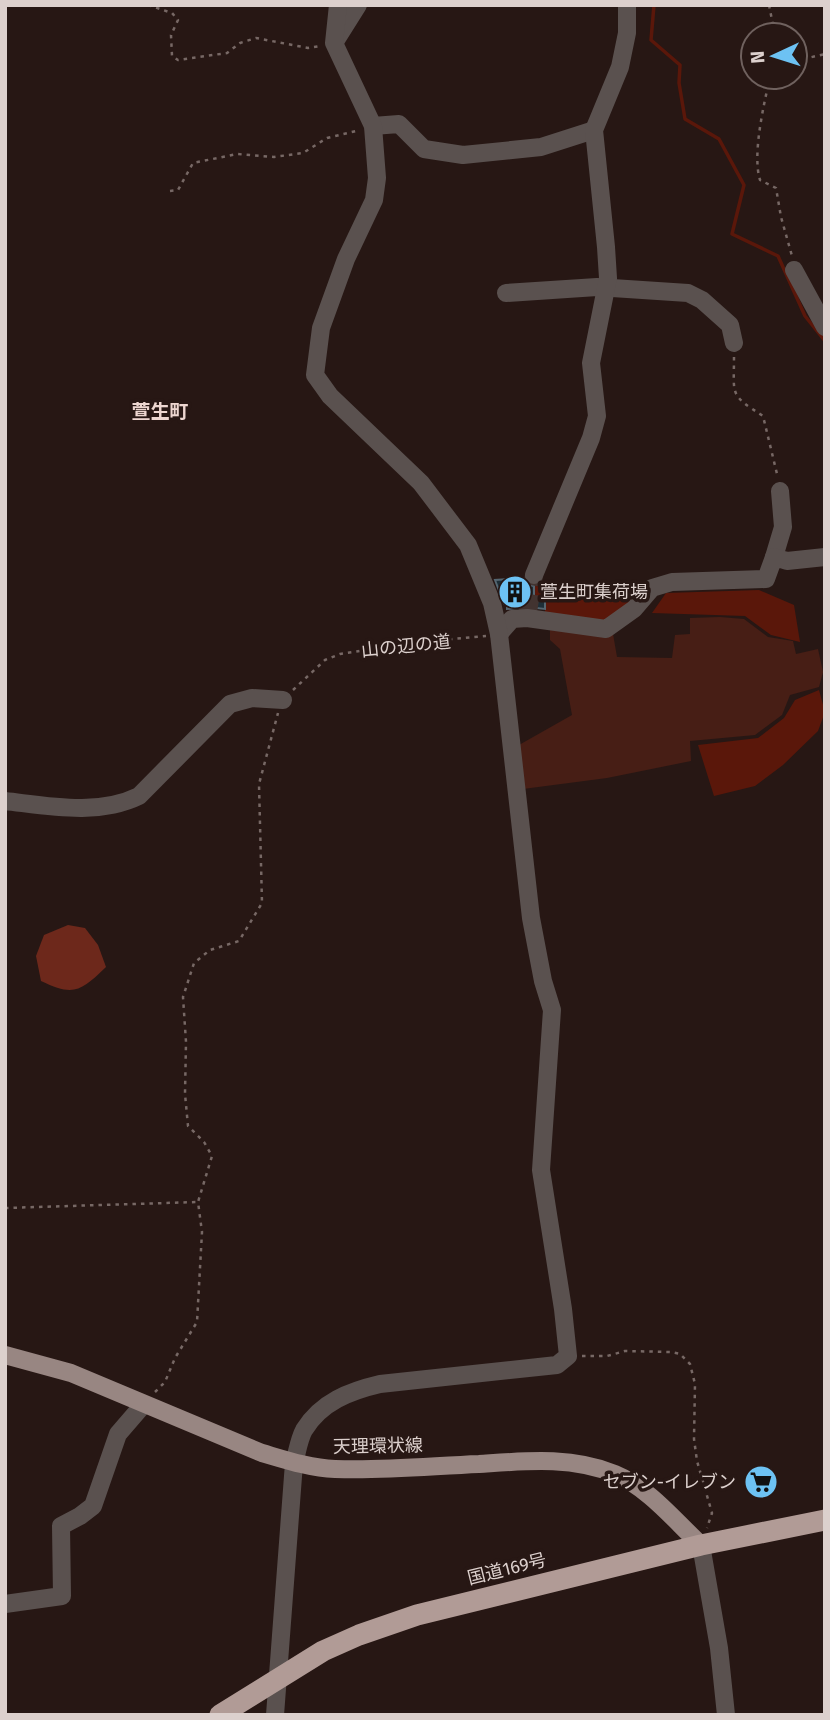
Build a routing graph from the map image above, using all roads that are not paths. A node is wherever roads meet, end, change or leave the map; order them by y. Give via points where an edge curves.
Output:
1 (338, 5) edge
2 (358, 5) edge
3 (627, 5) edge
4 (334, 43) junction
5 (373, 126) junction
6 (594, 130) junction
7 (794, 270) road end
8 (607, 288) junction
9 (506, 293) dead end
10 (825, 327) edge
11 (734, 343) road end
12 (780, 491) road end
13 (774, 557) junction
14 (825, 557) edge
15 (534, 575) tunnel mouth
16 (499, 634) junction
17 (284, 700) road end
18 (5, 801) edge
19 (5, 1355) edge
20 (143, 1405) junction
21 (294, 1463) junction
22 (825, 1520) edge
23 (701, 1545) junction
24 (5, 1604) edge
25 (278, 1677) junction
26 (220, 1715) edge
27 (275, 1715) edge
28 (726, 1715) edge

1 - 4 street
2 - 4 street
3 - 6 street via 620,67
4 - 5 street
5 - 6 street via 399,124 424,149 463,155 541,147
5 - 16 street via 374,201 346,259 321,328 315,375 330,396 421,483 468,545 492,603
6 - 8 street
7 - 10 street
8 - 9 street
8 - 11 street via 688,293 730,325
8 - 15 street via 592,363 597,416
12 - 13 street via 783,527
13 - 14 street via 787,561
13 - 16 street via 766,579 672,582 652,588 634,609 606,629 528,615 512,619
16 - 21 street via 531,918 552,1010 541,1170 568,1356 557,1364 354,1390 333,1400 303,1431
17 - 18 street via 252,698 230,704 139,796 116,806 55,807
19 - 20 main road, 天理環状線 via 71,1373
20 - 21 main road, 天理環状線
20 - 24 street via 118,1434 93,1506 61,1527 62,1597
21 - 23 main road, 天理環状線 via 334,1469 567,1461 617,1475 644,1491
21 - 25 street
22 - 23 highway, 国道169号
23 - 25 highway, 国道169号 via 417,1615 335,1646
23 - 28 street
25 - 26 highway, 国道169号
25 - 27 street

